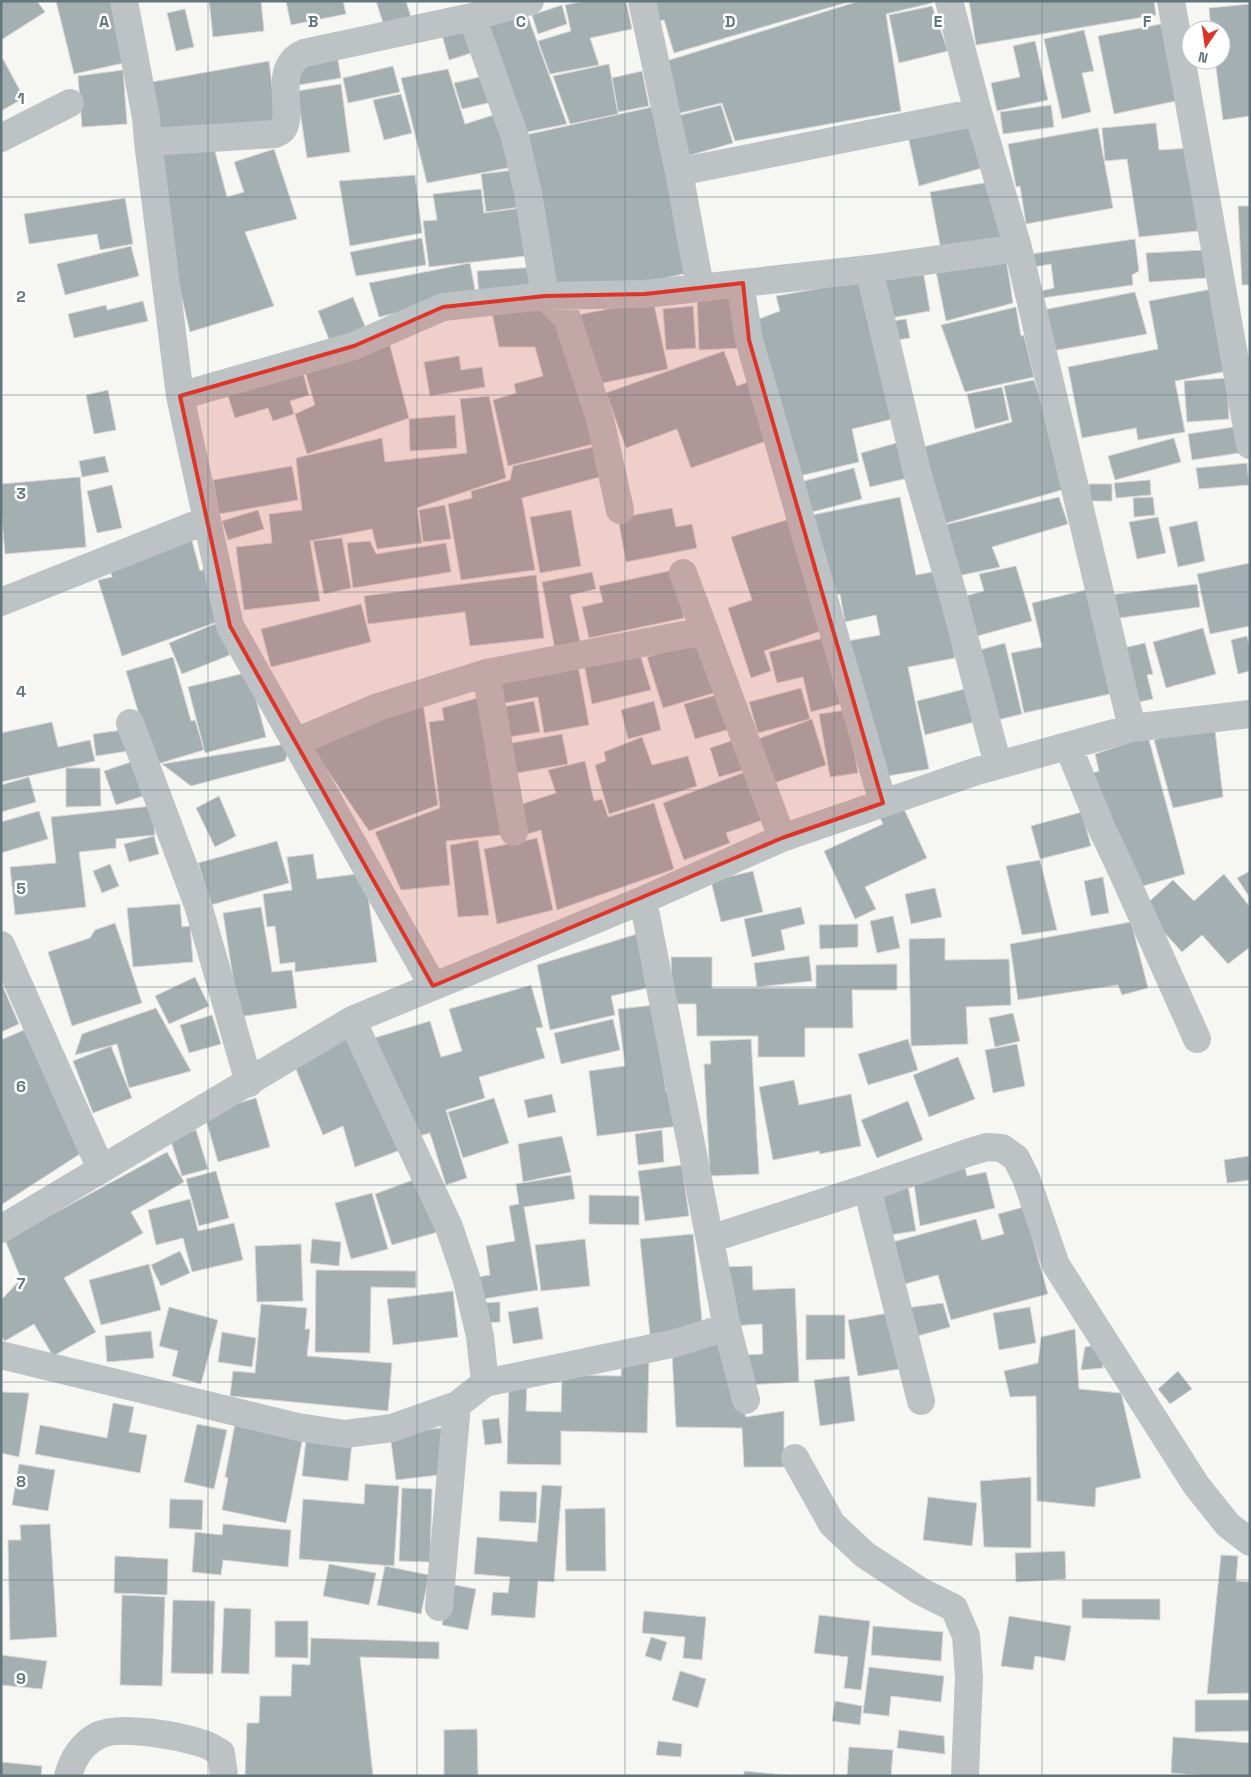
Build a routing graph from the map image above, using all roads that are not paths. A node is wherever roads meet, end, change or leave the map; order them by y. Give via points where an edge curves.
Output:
1 (124, 1) edge
2 (530, 1) edge
3 (642, 1) edge
4 (949, 1) edge
5 (1171, 1) edge
6 (472, 17) junction
7 (70, 103) dead end
8 (978, 112) junction
9 (1, 138) edge
10 (148, 142) junction
11 (679, 172) junction
12 (1018, 248) junction
13 (869, 269) junction
14 (743, 283) junction
15 (700, 287) junction
16 (546, 296) junction
17 (180, 396) junction
18 (1250, 445) edge
19 (620, 510) dead end
20 (207, 520) junction
21 (683, 573) dead end
22 (1, 602) edge
23 (705, 631) junction
24 (486, 673) junction
25 (1250, 714) edge
26 (130, 723) dead end
27 (1132, 728) junction
28 (296, 742) junction
29 (1068, 746) junction
30 (998, 765) junction
31 (883, 803) junction
32 (514, 832) dead end
33 (782, 838) junction
34 (643, 900) junction
35 (1, 945) edge
36 (433, 986) junction
37 (352, 1020) junction
38 (1197, 1039) dead end
39 (248, 1083) junction
40 (101, 1169) junction
41 (867, 1188) junction
42 (1, 1229) edge
43 (710, 1239) junction
44 (728, 1327) junction
45 (1, 1355) edge
46 (485, 1383) junction
47 (746, 1400) dead end
48 (921, 1400) dead end
49 (457, 1405) junction
50 (796, 1458) dead end
51 (1250, 1542) edge
52 (440, 1607) dead end
53 (68, 1776) edge
54 (224, 1776) edge
55 (965, 1776) edge

1 - 10 street
2 - 6 street
3 - 11 street
4 - 8 street
5 - 18 street
6 - 10 street via 296,56 286,77 286,121 282,130 275,134
6 - 16 street via 515,137
7 - 9 street
8 - 11 street
8 - 12 street
10 - 17 street
11 - 15 street
12 - 13 street
12 - 27 street
13 - 14 street
13 - 30 street via 916,472
14 - 15 street
14 - 31 street via 749,340
15 - 16 street via 645,294
16 - 17 street via 443,307 354,346
16 - 19 street via 567,318 600,419
17 - 20 street
20 - 22 street
20 - 28 street via 230,626
21 - 23 street
23 - 24 street
23 - 33 street
24 - 28 street via 378,707
24 - 32 street
25 - 27 street
26 - 39 street via 198,904
27 - 29 street
28 - 36 street
29 - 30 street
29 - 38 street via 1102,830
30 - 31 street
31 - 33 street
33 - 34 street
34 - 36 street
34 - 43 street
35 - 40 street
36 - 37 street
37 - 39 street
37 - 46 street via 449,1227 466,1277 480,1336
39 - 40 street
40 - 42 street
41 - 43 street
41 - 48 street
41 - 51 street via 987,1147 1002,1148 1016,1158 1056,1265 1196,1485 1228,1525
43 - 44 street
44 - 46 street via 676,1343
44 - 47 street
45 - 49 street via 298,1427 345,1434 392,1428
46 - 49 street
49 - 52 street
50 - 55 street via 832,1524 865,1555 920,1591 954,1608 966,1636 969,1677
53 - 54 street via 73,1760 83,1746 98,1735 121,1730 205,1744 221,1753

